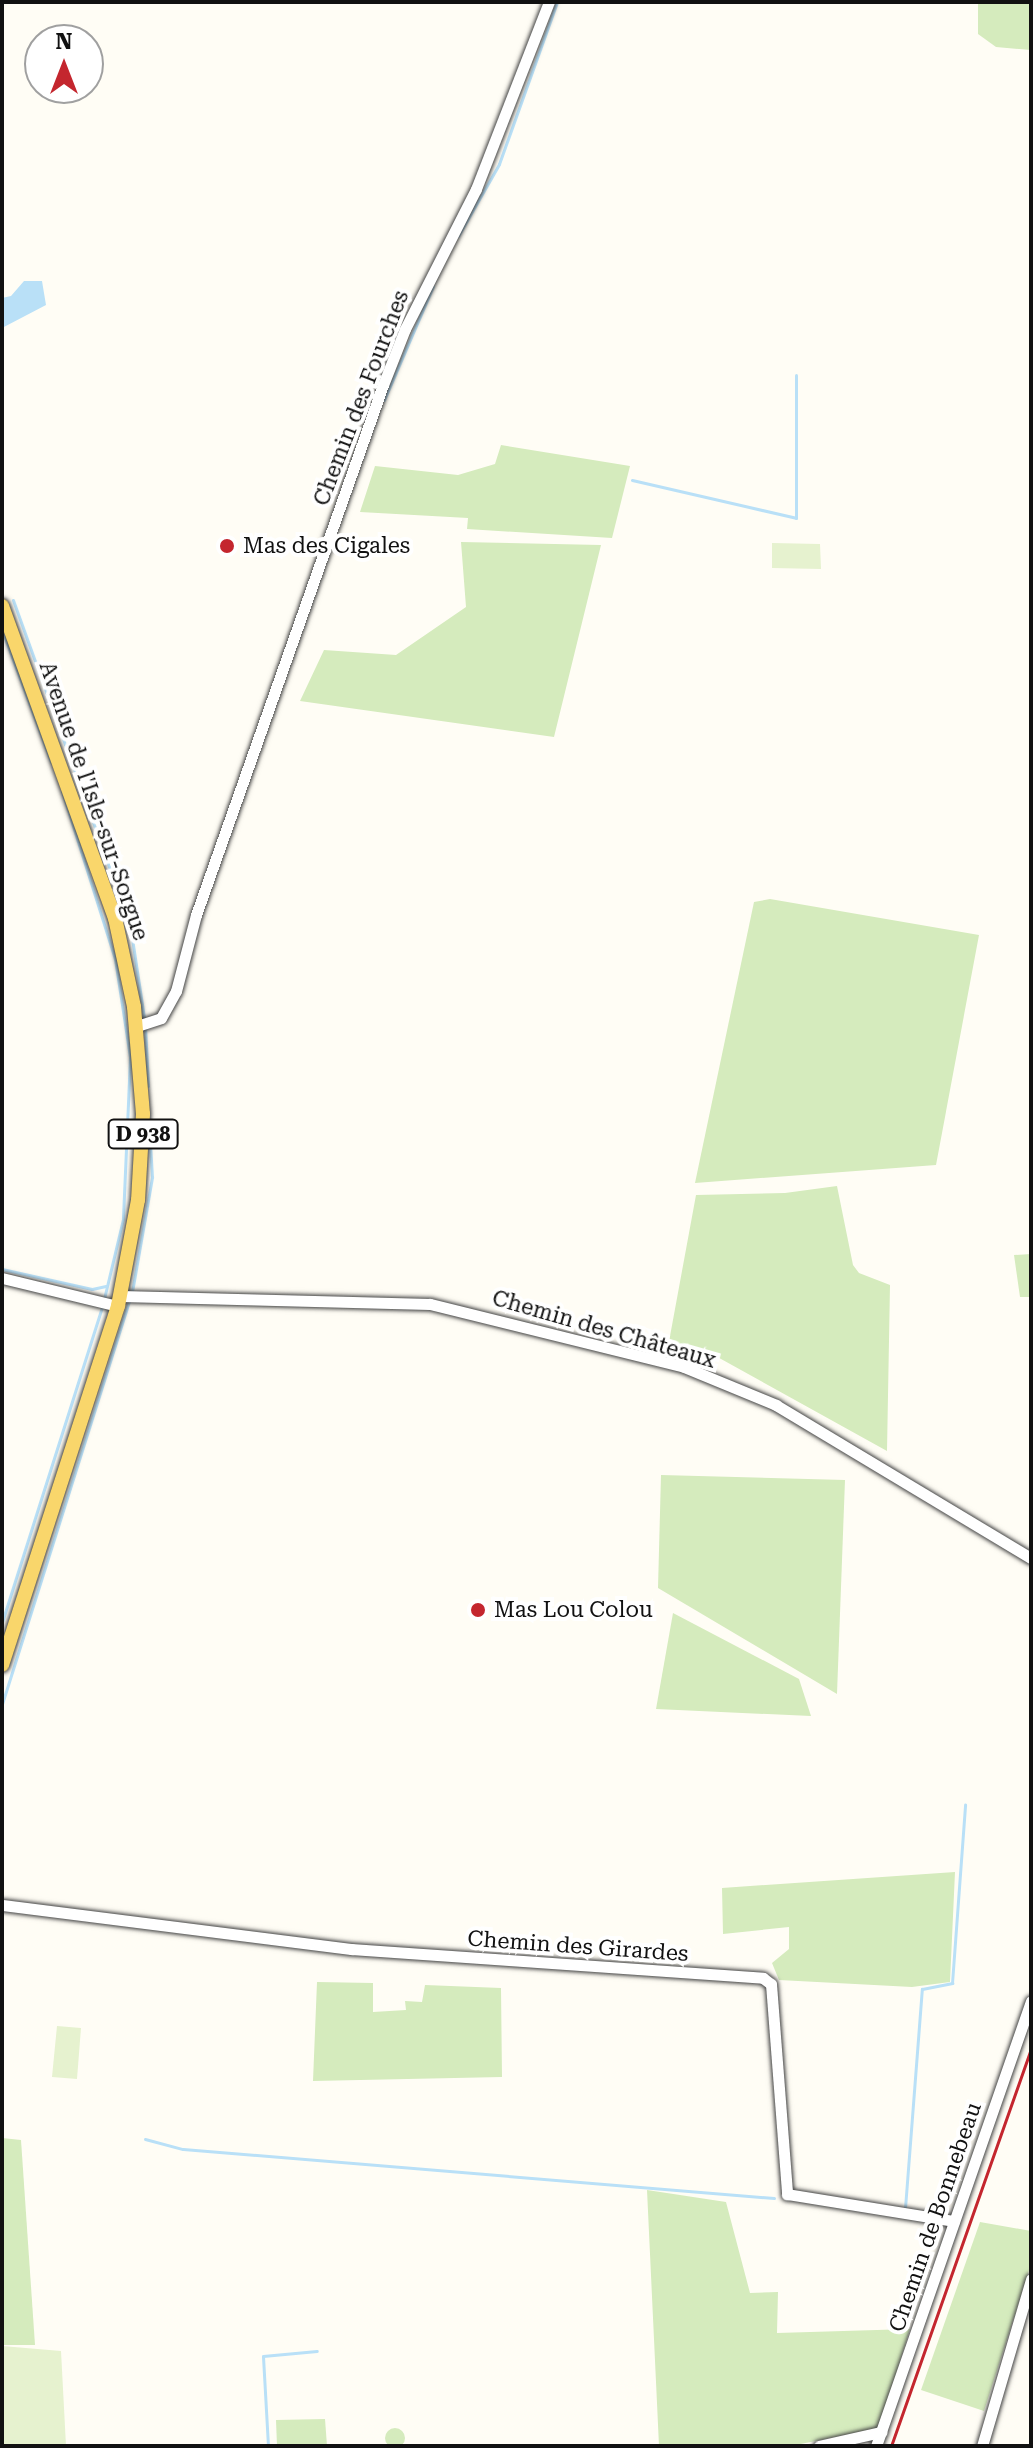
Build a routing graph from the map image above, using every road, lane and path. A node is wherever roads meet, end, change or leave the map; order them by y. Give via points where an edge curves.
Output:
1 (549, 2) edge
2 (2, 606) edge
3 (137, 1026) junction
4 (2, 1278) edge
5 (120, 1301) junction
6 (1031, 1558) edge
7 (2, 1665) edge
8 (2, 1905) edge
9 (1031, 2001) edge
10 (954, 2221) junction
11 (1031, 2279) edge
12 (881, 2432) junction
13 (819, 2446) edge
14 (876, 2446) edge
15 (982, 2446) edge

1 - 3 street, Chemin des Fourches via 476,189 405,329 383,385 196,915 176,991 161,1018
2 - 3 main road, Avenue de l'Isle-sur-Sorgue / D 938 via 109,897
3 - 5 main road, Avenue de l'Isle-sur-Sorgue / D 938 via 142,1139 134,1228
4 - 5 street, Chemin des Châteaux
5 - 6 street, Chemin des Châteaux via 430,1304 684,1367 776,1405
5 - 7 main road, Avenue de l'Isle-sur-Sorgue / D 938
8 - 10 street, Chemin des Girardes via 351,1949 763,1978 771,1984 787,2194
9 - 10 street, Chemin de Bonnebeau
10 - 12 street, Chemin de Bonnebeau
11 - 15 street
12 - 13 street
12 - 14 street, Chemin de Bonnebeau

